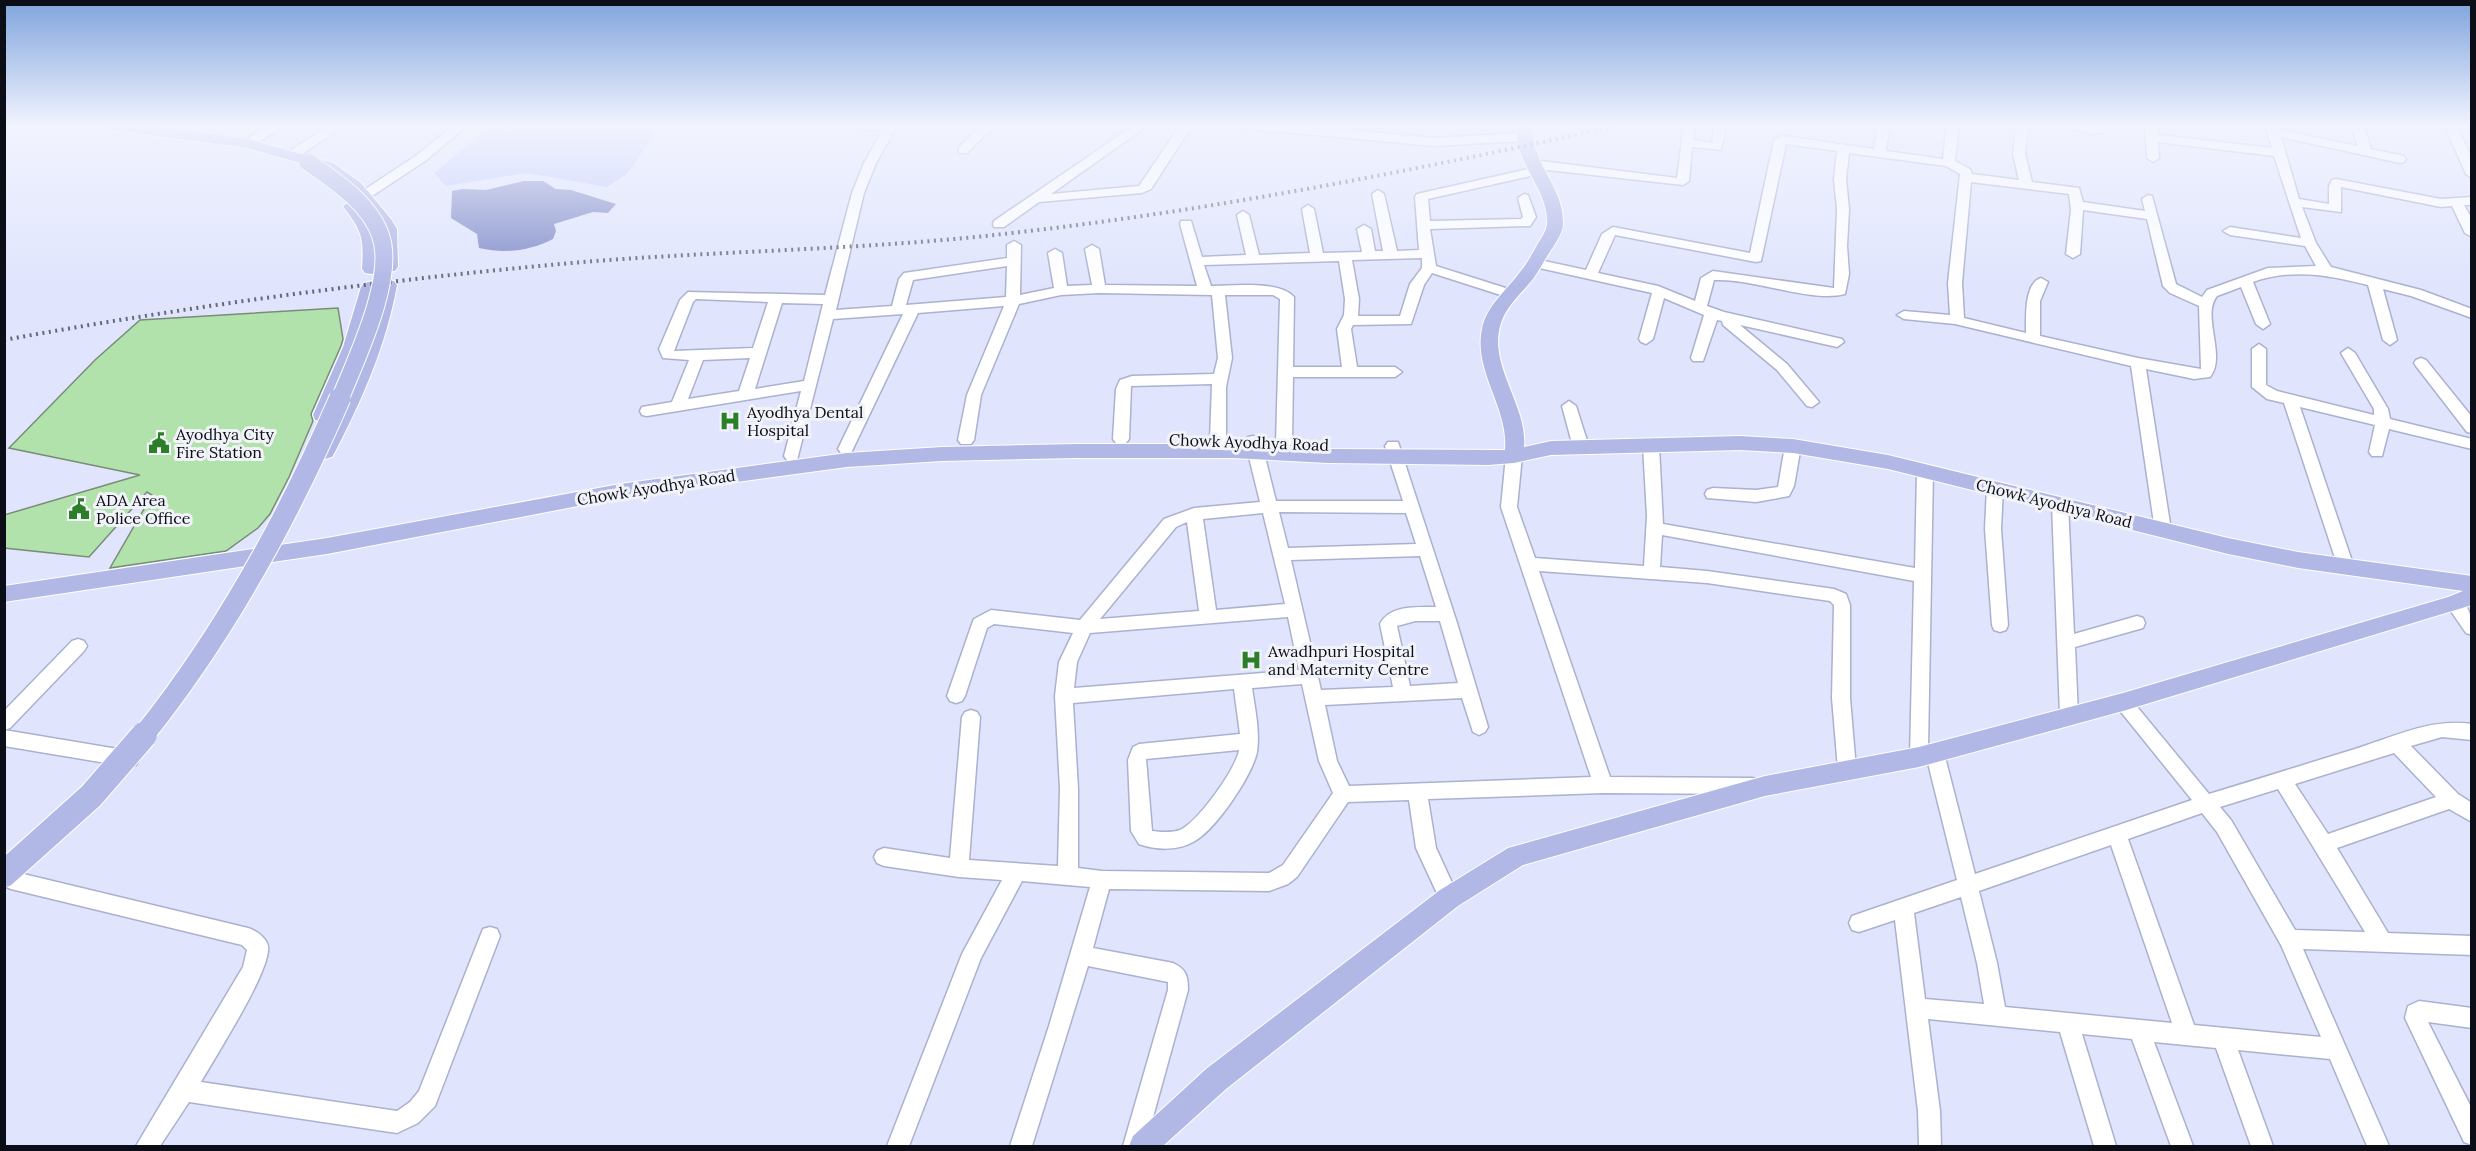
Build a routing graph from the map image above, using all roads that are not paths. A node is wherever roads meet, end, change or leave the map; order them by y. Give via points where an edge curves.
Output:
1 (1965, 177) edge
2 (319, 178) edge
3 (330, 178) edge
4 (342, 178) edge
5 (391, 178) edge
6 (864, 178) edge
7 (1065, 178) edge
8 (1152, 178) edge
9 (1496, 178) edge
10 (1539, 178) edge
11 (1628, 178) edge
12 (1683, 178) edge
13 (1772, 178) edge
14 (1840, 178) edge
15 (1971, 178) edge
16 (2025, 178) edge
17 (2288, 178) edge
18 (2026, 184) junction
19 (1378, 194) dead end
20 (364, 195) junction
21 (1524, 198) dead end
22 (2148, 198) dead end
23 (1034, 199) junction
24 (2472, 201) edge
25 (2295, 202) junction
26 (2457, 203) junction
27 (2077, 205) junction
28 (1308, 209) dead end
29 (1243, 215) dead end
30 (2152, 216) junction
31 (999, 224) dead end
32 (1186, 224) dead end
33 (1424, 225) junction
34 (1364, 229) dead end
35 (2230, 231) dead end
36 (2472, 233) edge
37 (2310, 243) junction
38 (1014, 245) dead end
39 (1092, 249) dead end
40 (1055, 253) dead end
41 (2073, 254) dead end
42 (1369, 256) junction
43 (1391, 256) junction
44 (1345, 257) junction
45 (1317, 258) junction
46 (1756, 258) junction
47 (1253, 259) junction
48 (1013, 261) junction
49 (1197, 261) junction
50 (1427, 261) junction
51 (1536, 263) junction
52 (2326, 270) junction
53 (1590, 275) junction
54 (2245, 279) junction
55 (1758, 280) junction
56 (2041, 282) dead end
57 (2374, 282) junction
58 (1099, 289) junction
59 (1212, 290) junction
60 (1061, 291) junction
61 (1659, 291) junction
62 (1510, 294) junction
63 (777, 297) junction
64 (831, 300) junction
65 (1013, 301) junction
66 (2206, 304) junction
67 (905, 310) junction
68 (1710, 313) junction
69 (2472, 314) edge
70 (827, 315) junction
71 (1904, 315) dead end
72 (1348, 320) junction
73 (1957, 320) junction
74 (2263, 324) dead end
75 (1646, 339) dead end
76 (2033, 339) junction
77 (2390, 340) dead end
78 (1837, 342) dead end
79 (2259, 349) dead end
80 (759, 353) junction
81 (2349, 353) dead end
82 (698, 355) junction
83 (1698, 358) dead end
84 (2138, 363) junction
85 (2421, 363) dead end
86 (1285, 372) junction
87 (1350, 372) junction
88 (1395, 372) dead end
89 (1220, 379) junction
90 (809, 386) junction
91 (745, 396) junction
92 (2290, 399) junction
93 (1812, 402) dead end
94 (678, 406) junction
95 (1569, 406) dead end
96 (647, 411) dead end
97 (2383, 423) junction
98 (2472, 428) edge
99 (966, 440) junction
100 (1113, 440) junction
101 (1218, 440) junction
102 (1284, 443) junction
103 (2472, 444) edge
104 (1642, 446) junction
105 (1793, 446) junction
106 (1255, 447) junction
107 (1581, 447) junction
108 (846, 449) junction
109 (1515, 450) junction
110 (1395, 452) junction
111 (2377, 452) dead end
112 (792, 456) junction
113 (1925, 471) junction
114 (1995, 488) junction
115 (1713, 494) dead end
116 (2060, 504) junction
117 (1269, 506) junction
118 (1413, 507) junction
119 (1194, 514) junction
120 (1654, 528) junction
121 (2163, 530) junction
122 (374, 531) junction
123 (1426, 550) junction
124 (265, 551) junction
125 (1281, 554) junction
126 (1527, 564) junction
127 (2346, 567) junction
128 (158, 569) junction
129 (1652, 572) junction
130 (1923, 576) junction
131 (2472, 584) edge
132 (4, 589) edge
133 (4, 594) edge
134 (2463, 600) edge
135 (1295, 610) junction
136 (1446, 614) junction
137 (1208, 616) junction
138 (2137, 623) dead end
139 (2000, 625) dead end
140 (1084, 627) junction
141 (2472, 628) edge
142 (2066, 643) junction
143 (78, 646) dead end
144 (1310, 676) junction
145 (1242, 681) junction
146 (1469, 690) junction
147 (1402, 693) junction
148 (956, 696) dead end
149 (1064, 696) junction
150 (1316, 698) junction
151 (2123, 702) junction
152 (2069, 715) junction
153 (971, 717) dead end
154 (4, 723) edge
155 (1479, 727) dead end
156 (2472, 732) edge
157 (4, 738) edge
158 (1249, 741) junction
159 (2397, 744) junction
160 (1927, 755) junction
161 (125, 758) junction
162 (1847, 769) junction
163 (2282, 779) junction
164 (1603, 785) junction
165 (1765, 786) junction
166 (1417, 790) junction
167 (1343, 794) junction
168 (2451, 800) junction
169 (2204, 804) junction
170 (2472, 814) edge
171 (2117, 834) junction
172 (2324, 843) junction
173 (884, 857) dead end
174 (958, 868) junction
175 (1016, 873) junction
176 (1068, 875) junction
177 (6, 876) edge
178 (1102, 880) junction
179 (1968, 885) junction
180 (1449, 898) junction
181 (1903, 908) junction
182 (1858, 923) dead end
183 (490, 936) dead end
184 (2289, 939) junction
185 (2382, 942) junction
186 (2469, 951) edge
187 (1081, 955) junction
188 (1916, 1008) junction
189 (1996, 1015) junction
190 (2472, 1018) edge
191 (2068, 1024) junction
192 (2139, 1029) junction
193 (2187, 1035) junction
194 (2223, 1038) junction
195 (2336, 1049) junction
196 (184, 1090) junction
197 (2472, 1134) edge
198 (147, 1146) edge
199 (898, 1146) edge
200 (1021, 1146) edge
201 (1134, 1146) edge
202 (1143, 1146) edge
203 (1930, 1146) edge
204 (2105, 1146) edge
205 (2182, 1146) edge
206 (2262, 1146) edge
207 (2378, 1146) edge

1 - 73 street via 1955,284
2 - 20 main road via 365,220 372,241 371,269 389,267 389,229
3 - 177 main road, bridge via 374,223 381,236 383,258 380,292 341,401 257,567 209,645 116,769
4 - 20 main road
5 - 20 street
6 - 64 street
7 - 23 street
8 - 23 street via 1143,189
9 - 33 street via 1421,197
10 - 51 main road via 1556,223
11 - 12 street via 1679,183
13 - 46 street
14 - 55 street via 1844,209 1839,291
15 - 18 street
16 - 18 street
17 - 25 street
18 - 27 street via 2075,191
19 - 43 street
21 - 33 street via 1530,217 1525,223
22 - 30 street
23 - 31 street
24 - 26 street
25 - 26 street via 2336,209 2335,186 2342,183
25 - 37 street
26 - 36 street
27 - 30 street
27 - 41 street
28 - 45 street
29 - 47 street
30 - 66 street via 2170,286
32 - 49 street
33 - 50 street
34 - 42 street
35 - 37 street
37 - 52 street
38 - 48 street
39 - 58 street
40 - 60 street
42 - 43 street
42 - 44 street
43 - 50 street
44 - 45 street
44 - 72 street via 1352,299
45 - 47 street
46 - 53 street via 1613,231
46 - 55 street
47 - 49 street
48 - 65 street
48 - 67 street via 909,276
49 - 59 street
50 - 62 street
50 - 72 street via 1406,321
51 - 53 street
51 - 62 main road
52 - 54 street via 2268,272
52 - 57 street
53 - 61 street
54 - 66 street via 2212,293
54 - 74 street
55 - 68 street via 1713,275 1708,278
56 - 76 street via 2033,300
57 - 69 street
57 - 77 street
58 - 59 street
58 - 60 street
59 - 86 street via 1275,291 1287,297
59 - 89 street via 1225,358
60 - 65 street
61 - 68 street
61 - 75 street
62 - 109 main road via 1493,320 1490,345
63 - 64 street
63 - 80 street
63 - 82 street via 689,297 666,353
64 - 70 street
65 - 67 street
65 - 99 street via 974,395
66 - 84 street via 2209,369 2205,374
67 - 70 street
67 - 108 street
68 - 78 street
68 - 83 street
68 - 93 street via 1750,338 1782,366
70 - 90 street
71 - 73 street
72 - 87 street via 1344,329
73 - 76 street
76 - 84 street
79 - 92 street via 2259,387 2272,396
80 - 82 street
80 - 91 street
81 - 97 street via 2377,399
82 - 94 street
84 - 121 street
85 - 98 street
86 - 87 street
86 - 102 street
87 - 88 street
89 - 100 street via 1125,383
89 - 101 street
90 - 91 street
90 - 112 street
91 - 94 street
92 - 97 street
92 - 127 street
94 - 96 street
95 - 107 street
97 - 103 street
97 - 111 street
99 - 100 main road, Chowk Ayodhya Road
99 - 108 main road, Chowk Ayodhya Road
100 - 101 main road, Chowk Ayodhya Road
101 - 106 main road, Chowk Ayodhya Road
102 - 106 main road, Chowk Ayodhya Road
102 - 110 main road, Chowk Ayodhya Road
104 - 105 main road, Chowk Ayodhya Road
104 - 107 main road, Chowk Ayodhya Road
104 - 120 street
105 - 113 main road, Chowk Ayodhya Road
105 - 115 street via 1783,492 1756,496
106 - 110 main road
106 - 117 street
106 - 122 main road, Chowk Ayodhya Road via 847,460 620,491
107 - 109 main road, Chowk Ayodhya Road
108 - 112 main road, Chowk Ayodhya Road
109 - 110 main road, Chowk Ayodhya Road
109 - 126 street via 1509,507
110 - 118 street
112 - 122 main road, Chowk Ayodhya Road via 547,493
113 - 114 main road, Chowk Ayodhya Road
113 - 130 street
114 - 116 main road, Chowk Ayodhya Road
114 - 139 street via 1993,529
116 - 121 main road, Chowk Ayodhya Road
116 - 142 street
117 - 118 street
117 - 119 street
117 - 125 street
118 - 123 street
119 - 137 street
119 - 140 street via 1170,523
120 - 129 street
120 - 130 street
121 - 127 main road, Chowk Ayodhya Road via 2240,549
122 - 124 main road
123 - 125 street
123 - 136 street
124 - 124 main road via 348,357 370,287 388,285 369,357 346,412
124 - 128 main road
124 - 161 main road via 235,617 170,713
125 - 135 street
126 - 129 street
126 - 164 street
127 - 131 main road, Chowk Ayodhya Road
128 - 132 main road
128 - 133 main road
129 - 162 street via 1834,595 1840,599 1841,698
130 - 160 street
134 - 141 street
134 - 151 main road
135 - 137 street
135 - 144 street
136 - 146 street
136 - 147 street via 1400,616 1388,624
137 - 140 street
138 - 142 street
140 - 148 street via 1000,616 984,620
140 - 149 street via 1068,662
142 - 152 street
143 - 154 street
144 - 145 street
144 - 150 street
145 - 149 street
145 - 158 street
146 - 147 street
146 - 155 street
147 - 150 street
149 - 176 street
150 - 167 street via 1328,761
151 - 152 main road
151 - 169 street
152 - 160 main road
153 - 174 street
156 - 159 street via 2438,729
157 - 161 street
158 - 158 street via 1241,772 1193,832 1181,838 1146,838 1141,831 1139,753
159 - 163 street
159 - 168 street
160 - 162 main road
160 - 179 street
161 - 177 main road via 93,803
162 - 165 main road
163 - 169 street
163 - 172 street
164 - 165 street
164 - 166 street
165 - 180 main road via 1517,856
166 - 167 street
166 - 180 street via 1426,848
167 - 178 street via 1290,871 1276,880
168 - 170 street
168 - 172 street
169 - 171 street
169 - 184 street via 2224,826
171 - 179 street
171 - 193 street
172 - 185 street
173 - 174 street
174 - 175 street
175 - 176 street
175 - 199 street via 972,954
176 - 178 street
177 - 196 street via 248,937 258,947 252,970
178 - 187 street
179 - 181 street
179 - 189 street
180 - 202 main road via 1216,1079
181 - 182 street
181 - 188 street
183 - 196 street via 427,1098 407,1119 397,1122
184 - 185 street
184 - 195 street
185 - 186 street
187 - 200 street
187 - 201 street via 1173,973 1178,978
188 - 189 street
188 - 203 street
189 - 191 street
190 - 197 street via 2415,1013
191 - 192 street
191 - 204 street
192 - 193 street
192 - 205 street
193 - 194 street
194 - 195 street
194 - 206 street
195 - 207 street
196 - 198 street

